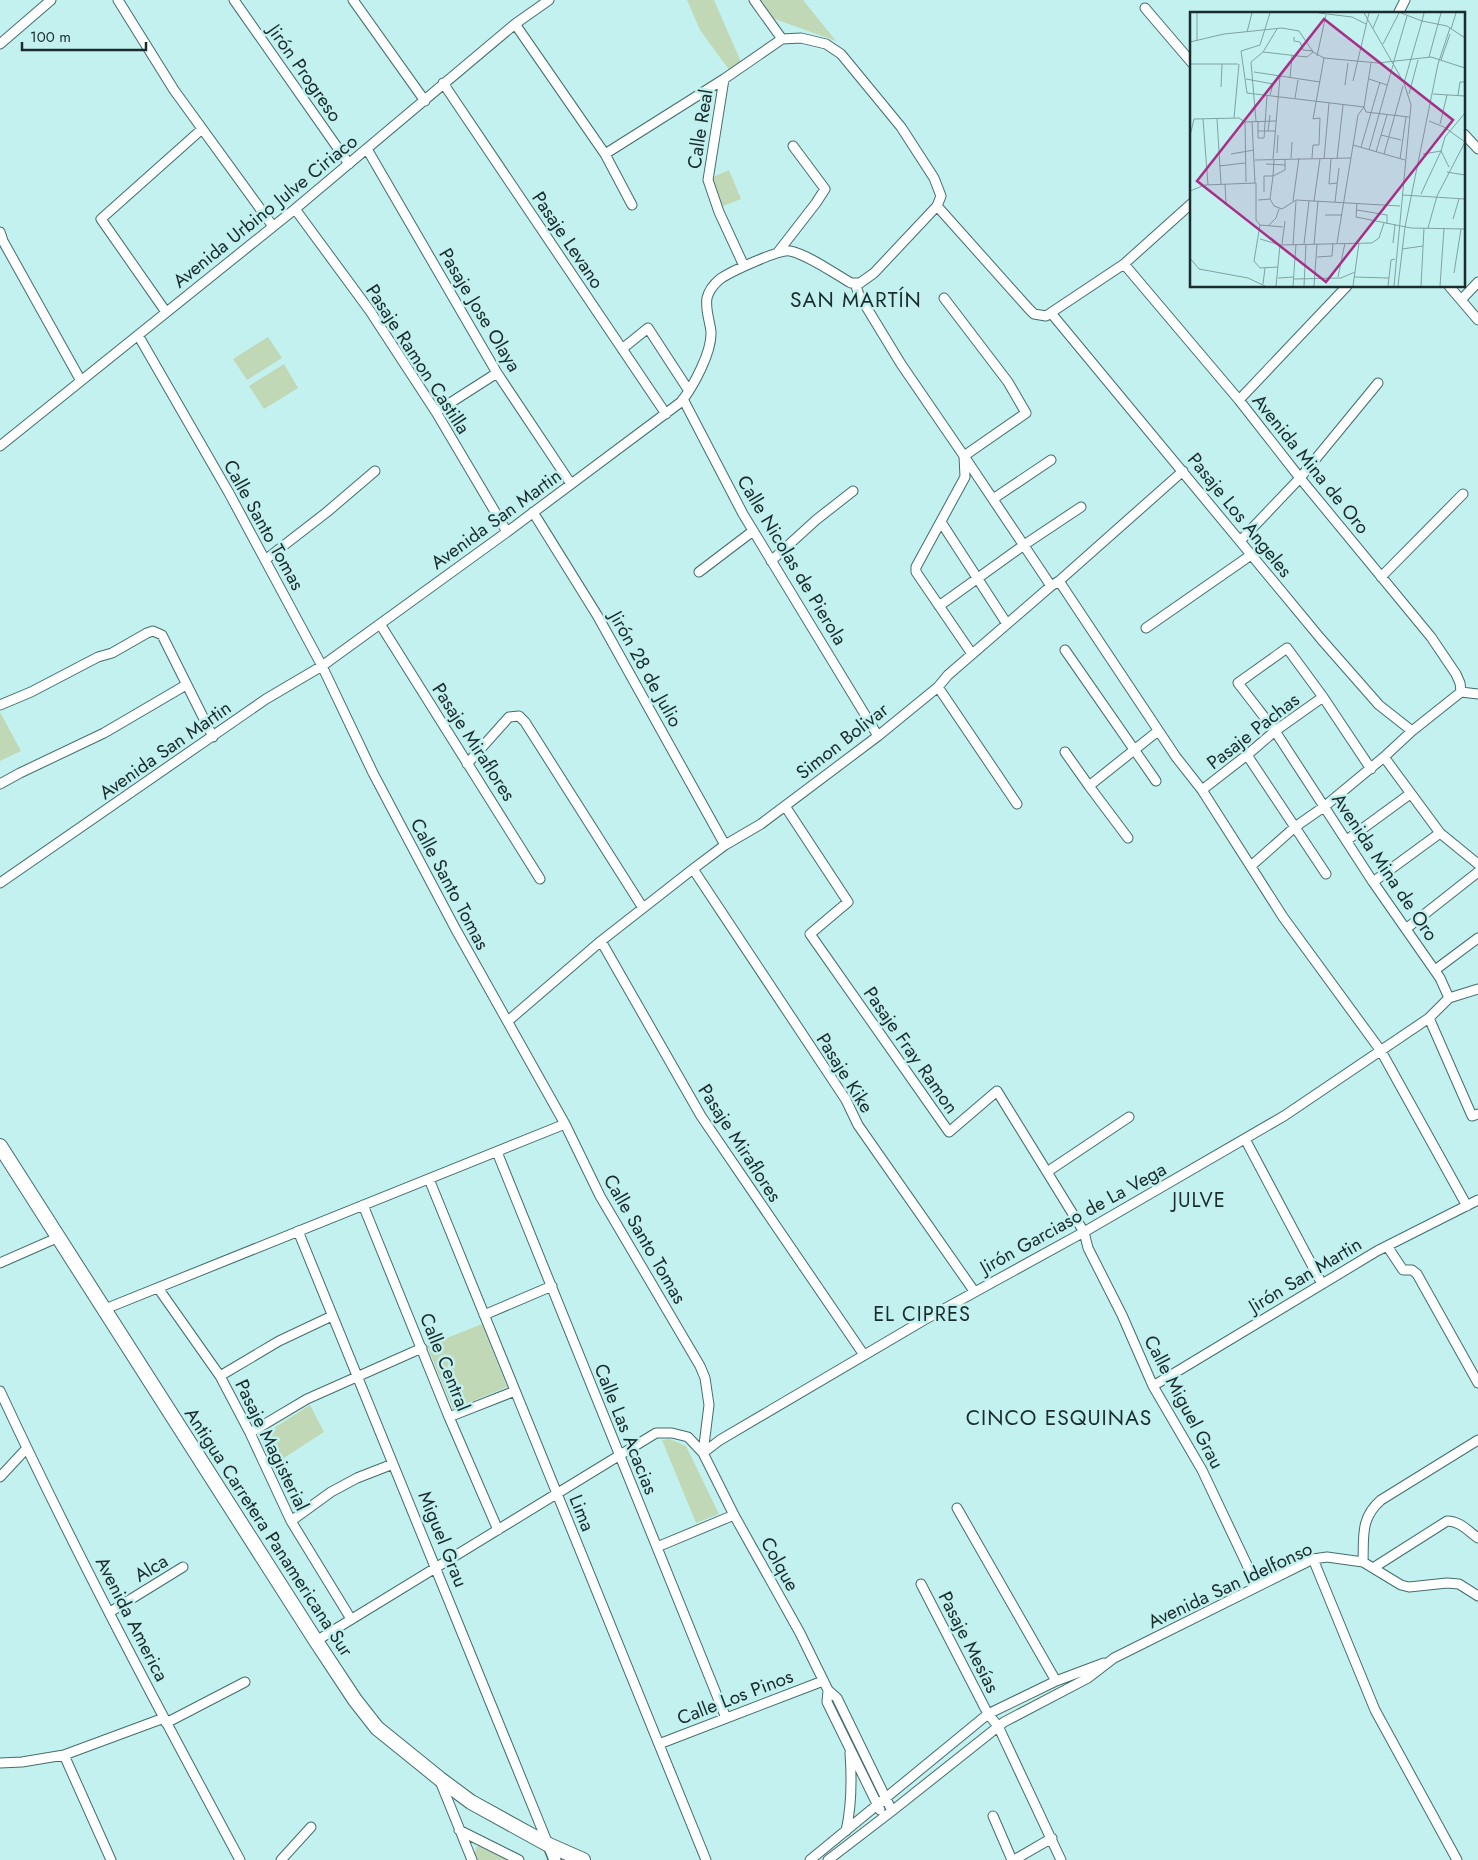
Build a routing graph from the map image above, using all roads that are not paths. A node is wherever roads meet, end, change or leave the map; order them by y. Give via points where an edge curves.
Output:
1 (51, 0) edge
2 (118, 0) edge
3 (234, 0) edge
4 (353, 0) edge
5 (532, 0) edge
6 (549, 0) edge
7 (754, 0) edge
8 (1405, 0) edge
9 (1145, 8) dead end
10 (531, 12) junction
11 (1399, 12) edge
12 (515, 24) junction
13 (782, 39) junction
14 (0, 44) edge
15 (1190, 61) edge
16 (724, 79) junction
17 (443, 83) junction
18 (425, 101) junction
19 (202, 129) junction
20 (1466, 136) edge
21 (793, 146) dead end
22 (1478, 149) edge
23 (367, 150) junction
24 (605, 154) junction
25 (349, 164) junction
26 (632, 205) dead end
27 (1190, 205) edge
28 (938, 206) junction
29 (295, 209) junction
30 (272, 225) junction
31 (0, 232) edge
32 (778, 252) junction
33 (1124, 264) junction
34 (744, 266) junction
35 (1478, 282) edge
36 (855, 283) junction
37 (1345, 288) edge
38 (1451, 288) edge
39 (944, 298) dead end
40 (1461, 300) junction
41 (166, 312) junction
42 (1052, 313) junction
43 (1478, 320) edge
44 (138, 335) junction
45 (622, 349) junction
46 (497, 373) junction
47 (81, 382) junction
48 (1378, 383) dead end
49 (686, 395) junction
50 (1239, 400) junction
51 (436, 412) junction
52 (666, 414) junction
53 (0, 446) edge
54 (964, 456) junction
55 (1051, 460) dead end
56 (375, 471) dead end
57 (1183, 471) junction
58 (1300, 478) junction
59 (571, 484) junction
60 (853, 492) dead end
61 (1463, 494) dead end
62 (993, 499) junction
63 (1081, 507) dead end
64 (533, 512) junction
65 (941, 522) junction
66 (753, 531) junction
67 (507, 532) junction
68 (1240, 541) junction
69 (1024, 545) junction
70 (1251, 555) junction
71 (265, 560) junction
72 (771, 561) junction
73 (699, 572) dead end
74 (1382, 577) junction
75 (977, 579) junction
76 (1055, 584) junction
77 (939, 606) junction
78 (380, 624) junction
79 (1007, 624) junction
80 (1146, 628) dead end
81 (1065, 650) dead end
82 (972, 654) junction
83 (322, 666) junction
84 (186, 685) junction
85 (938, 686) junction
86 (1461, 692) junction
87 (1478, 694) edge
88 (1324, 697) junction
89 (0, 705) edge
90 (1158, 731) junction
91 (1275, 731) junction
92 (1412, 731) junction
93 (878, 736) junction
94 (213, 737) junction
95 (1134, 750) junction
96 (1064, 752) dead end
97 (1247, 755) junction
98 (1384, 757) junction
99 (466, 764) junction
100 (1371, 769) junction
101 (1156, 781) dead end
102 (0, 784) edge
103 (1089, 786) junction
104 (1202, 790) junction
105 (1410, 794) junction
106 (1017, 804) dead end
107 (784, 806) junction
108 (1325, 806) junction
109 (1295, 827) junction
110 (1440, 833) junction
111 (1128, 838) dead end
112 (1347, 840) junction
113 (726, 845) junction
114 (1478, 864) edge
115 (1251, 866) junction
116 (693, 869) junction
117 (1478, 872) edge
118 (1326, 874) dead end
119 (540, 879) dead end
120 (1373, 882) junction
121 (0, 883) edge
122 (643, 908) junction
123 (1406, 928) junction
124 (1478, 938) edge
125 (601, 941) junction
126 (1434, 970) junction
127 (1477, 993) edge
128 (1449, 998) junction
129 (1429, 1018) junction
130 (508, 1021) junction
131 (1381, 1051) junction
132 (1478, 1114) edge
133 (1129, 1117) dead end
134 (565, 1124) junction
135 (1245, 1139) junction
136 (0, 1146) edge
137 (498, 1152) junction
138 (1047, 1172) junction
139 (429, 1179) junction
140 (1478, 1200) edge
141 (363, 1205) junction
142 (1467, 1206) junction
143 (298, 1231) junction
144 (1084, 1232) junction
145 (59, 1237) junction
146 (1387, 1246) junction
147 (0, 1264) edge
148 (1322, 1284) junction
149 (552, 1286) junction
150 (158, 1288) junction
151 (974, 1291) junction
152 (105, 1309) junction
153 (484, 1315) junction
154 (332, 1316) junction
155 (422, 1348) junction
156 (864, 1355) junction
157 (220, 1376) junction
158 (357, 1376) junction
159 (1478, 1383) edge
160 (1153, 1386) junction
161 (0, 1391) edge
162 (515, 1391) junction
163 (449, 1417) junction
164 (250, 1433) junction
165 (1478, 1440) edge
166 (26, 1448) junction
167 (703, 1453) junction
168 (619, 1456) junction
169 (393, 1464) junction
170 (0, 1477) edge
171 (557, 1494) junction
172 (957, 1508) dead end
173 (734, 1515) junction
174 (291, 1521) junction
175 (498, 1530) junction
176 (1478, 1538) edge
177 (657, 1547) junction
178 (1313, 1559) junction
179 (1363, 1562) junction
180 (184, 1567) dead end
181 (435, 1568) junction
182 (1373, 1568) junction
183 (921, 1584) dead end
184 (1257, 1586) junction
185 (1478, 1596) edge
186 (110, 1612) junction
187 (351, 1619) junction
188 (316, 1641) junction
189 (1111, 1660) junction
190 (824, 1681) junction
191 (1056, 1681) junction
192 (245, 1682) dead end
193 (828, 1690) junction
194 (988, 1714) junction
195 (726, 1718) junction
196 (165, 1721) junction
197 (998, 1726) junction
198 (659, 1744) junction
199 (849, 1748) junction
200 (64, 1755) junction
201 (0, 1763) edge
202 (440, 1780) junction
203 (885, 1798) junction
204 (877, 1805) junction
205 (892, 1811) junction
206 (993, 1816) dead end
207 (884, 1818) junction
208 (311, 1827) dead end
209 (459, 1830) junction
210 (846, 1831) junction
211 (1052, 1838) junction
212 (480, 1840) junction
213 (549, 1845) junction
214 (470, 1856) edge
215 (111, 1860) edge
216 (240, 1860) edge
217 (281, 1860) edge
218 (519, 1860) edge
219 (555, 1860) edge
220 (583, 1860) edge
221 (706, 1860) edge
222 (810, 1860) edge
223 (828, 1860) edge
224 (1013, 1860) edge
225 (1062, 1860) edge
226 (1457, 1860) edge

1 - 14 street
2 - 19 street
3 - 25 street, Jirón Progreso
4 - 18 street
5 - 10 street
6 - 10 street, Avenida Urbino Julve Ciriaco
7 - 13 street
8 - 11 street
9 - 15 street
10 - 12 street, Avenida Urbino Julve Ciriaco
12 - 17 street, Avenida Urbino Julve Ciriaco
12 - 24 street
13 - 16 street
13 - 28 street via 801,38 826,44 841,54 916,149 941,196
16 - 24 street
16 - 34 street, Calle Real via 708,180
17 - 18 street, Avenida Urbino Julve Ciriaco
17 - 45 street, Pasaje Levano
18 - 23 street, Avenida Urbino Julve Ciriaco
19 - 30 street
19 - 41 street via 102,219
20 - 22 street
21 - 32 street via 825,189
23 - 25 street, Avenida Urbino Julve Ciriaco
23 - 46 street, Pasaje Jose Olaya
24 - 26 street
25 - 29 street, Avenida Urbino Julve Ciriaco
27 - 33 street
28 - 36 street via 874,273
28 - 42 street via 1034,314 1046,316
29 - 30 street, Avenida Urbino Julve Ciriaco
29 - 51 street, Pasaje Ramon Castilla via 370,311
30 - 41 street, Avenida Urbino Julve Ciriaco
31 - 47 street
32 - 34 street, Avenida San Martin
32 - 36 street, Avenida San Martin via 788,250 800,254
33 - 42 street
33 - 50 street, Avenida Mina de Oro
34 - 49 street, Avenida San Martin via 720,279 707,298 710,344
35 - 40 street
36 - 54 street via 901,364
37 - 50 street
38 - 40 street
39 - 54 street via 1008,382 1026,413
40 - 43 street
41 - 44 street, Avenida Urbino Julve Ciriaco
42 - 57 street, Pasaje Los Angeles
44 - 47 street, Avenida Urbino Julve Ciriaco
44 - 71 street, Calle Santo Tomas
45 - 49 street, Calle Nicolas de Pierola via 648,328
45 - 52 street, Pasaje Levano
46 - 51 street
46 - 59 street, Pasaje Jose Olaya
47 - 53 street, Avenida Urbino Julve Ciriaco
48 - 58 street
49 - 52 street, Avenida San Martin
49 - 66 street, Calle Nicolas de Pierola
50 - 58 street, Avenida Mina de Oro
51 - 67 street, Pasaje Ramon Castilla
52 - 59 street, Avenida San Martin
54 - 62 street
54 - 65 street via 965,476
55 - 62 street
56 - 71 street
57 - 68 street, Pasaje Los Angeles
57 - 76 street, Simon Bolivar
58 - 68 street
58 - 74 street, Avenida Mina de Oro
59 - 64 street, Avenida San Martin
60 - 72 street
61 - 74 street
62 - 69 street
63 - 69 street
64 - 67 street, Avenida San Martin
64 - 113 street, Jirón 28 de Julio via 597,615
65 - 75 street
65 - 77 street via 916,567 916,572
66 - 72 street, Calle Nicolas de Pierola
66 - 73 street
67 - 78 street, Avenida San Martin
68 - 70 street, Pasaje Los Angeles
69 - 75 street
69 - 76 street
70 - 80 street
70 - 92 street, Pasaje Los Angeles via 1379,705
71 - 83 street, Calle Santo Tomas
72 - 93 street, Calle Nicolas de Pierola
74 - 86 street, Avenida Mina de Oro via 1431,637 1456,674
75 - 77 street
75 - 79 street
76 - 79 street, Simon Bolivar
76 - 90 street
77 - 82 street
78 - 83 street, Avenida San Martin
78 - 99 street, Pasaje Miraflores
79 - 82 street, Simon Bolivar
81 - 95 street
82 - 85 street, Simon Bolivar
83 - 94 street, Avenida San Martin via 266,699
83 - 130 street, Calle Santo Tomas via 377,781
84 - 89 street via 162,635 153,631
84 - 94 street
84 - 102 street via 104,733
85 - 93 street, Simon Bolivar
85 - 106 street
86 - 87 street
86 - 92 street
88 - 91 street, Pasaje Pachas
88 - 91 street, Avenida Mina de Oro via 1287,648 1238,683
88 - 100 street
90 - 95 street
90 - 104 street
91 - 97 street, Pasaje Pachas
91 - 108 street, Avenida Mina de Oro
92 - 98 street
93 - 107 street, Simon Bolivar
94 - 121 street, Avenida San Martin
95 - 101 street
95 - 103 street
96 - 103 street
97 - 104 street, Pasaje Pachas
97 - 109 street
98 - 100 street
98 - 105 street
99 - 119 street, Pasaje Miraflores
99 - 122 street via 509,717 519,716
100 - 108 street
103 - 111 street
104 - 115 street
105 - 110 street
105 - 112 street
107 - 113 street, Simon Bolivar
107 - 138 street, Pasaje Fray Ramon via 848,902 810,934 949,1132 998,1091
108 - 109 street
108 - 112 street, Avenida Mina de Oro
109 - 115 street
109 - 118 street
110 - 114 street
110 - 120 street
112 - 120 street, Avenida Mina de Oro
113 - 116 street, Simon Bolivar
115 - 131 street via 1282,916
116 - 122 street, Simon Bolivar
116 - 151 street, Pasaje Kike via 846,1100 858,1125
117 - 123 street
120 - 123 street, Avenida Mina de Oro
122 - 125 street, Simon Bolivar
123 - 126 street, Avenida Mina de Oro
124 - 126 street
125 - 130 street, Simon Bolivar
125 - 156 street, Pasaje Miraflores via 701,1116
126 - 128 street, Avenida Mina de Oro
127 - 128 street
128 - 129 street, Jirón Garciaso de La Vega
129 - 131 street, Jirón Garciaso de La Vega
129 - 132 street via 1472,1116
130 - 134 street, Calle Santo Tomas
131 - 135 street, Jirón Garciaso de La Vega
131 - 142 street
133 - 138 street
134 - 137 street
134 - 167 street, Calle Santo Tomas via 600,1196 700,1366 709,1405
135 - 144 street, Jirón Garciaso de La Vega
135 - 148 street
136 - 145 highway, Antigua Carretera Panamericana Sur
137 - 139 street
137 - 149 street, Calle Las Acacias
138 - 144 street, Pasaje Fray Ramon
139 - 141 street
139 - 153 street, Lima
140 - 142 street, Jirón San Martin
141 - 143 street
141 - 155 street, Calle Central
142 - 146 street, Jirón San Martin
143 - 150 street
143 - 154 street, Miguel Grau
144 - 151 street, Jirón Garciaso de La Vega
144 - 160 street, Calle Miguel Grau via 1088,1248
145 - 147 street
145 - 152 highway, Antigua Carretera Panamericana Sur
146 - 148 street, Jirón San Martin
146 - 159 street via 1403,1270 1418,1274
148 - 160 street, Jirón San Martin
149 - 153 street
149 - 168 street, Calle Las Acacias
150 - 152 street
150 - 157 street, Pasaje Magisterial
151 - 156 street, Jirón Garciaso de La Vega
152 - 188 highway, Antigua Carretera Panamericana Sur
153 - 162 street, Lima
154 - 157 street via 279,1341
154 - 158 street, Miguel Grau
155 - 158 street
155 - 163 street, Calle Central
156 - 167 street, Jirón Garciaso de La Vega
157 - 164 street, Pasaje Magisterial
158 - 164 street via 307,1399
158 - 169 street, Miguel Grau
160 - 184 street, Calle Miguel Grau via 1202,1470
161 - 166 street, Avenida America
162 - 163 street
162 - 171 street, Lima
163 - 175 street, Calle Central
164 - 174 street, Pasaje Magisterial
165 - 179 street via 1372,1508 1365,1524
166 - 170 street
166 - 186 street, Avenida America
167 - 168 street via 688,1437 656,1433
167 - 173 street, Colque
168 - 171 street
168 - 177 street, Calle Las Acacias
169 - 174 street via 357,1478
169 - 181 street, Miguel Grau
171 - 175 street
171 - 198 street, Lima
172 - 191 street
173 - 177 street
173 - 190 street, Colque
174 - 187 street, Pasaje Magisterial
175 - 181 street
176 - 182 street via 1461,1525 1447,1521
177 - 195 street, Calle Las Acacias
178 - 179 street, Avenida San Idelfonso via 1327,1557
178 - 184 street, Avenida San Idelfonso
178 - 226 street via 1375,1710
179 - 182 street, Avenida San Idelfonso
180 - 186 street, Alca
181 - 187 street
181 - 213 street, Miguel Grau
182 - 185 street, Avenida San Idelfonso via 1401,1585 1459,1584
183 - 194 street, Pasaje Mesías
184 - 189 street, Avenida San Idelfonso
186 - 196 street, Avenida America
187 - 188 street
188 - 202 highway, Antigua Carretera Panamericana Sur via 377,1728
189 - 191 street, Avenida San Idelfonso
189 - 197 street, Avenida San Idelfonso via 1088,1678
190 - 193 street, Colque
190 - 195 street, Calle Los Pinos
191 - 194 street, Avenida San Idelfonso
192 - 196 street
193 - 199 street, Colque via 827,1702
193 - 203 street, Colque via 836,1698
194 - 197 street, Pasaje Mesías
194 - 203 street, Avenida San Idelfonso
195 - 198 street, Calle Los Pinos
196 - 200 street
196 - 216 street, Avenida America
197 - 205 street, Avenida San Idelfonso
197 - 211 street, Pasaje Mesías
198 - 221 street, Lima
199 - 204 street, Colque
199 - 210 street, Colque via 851,1810
200 - 201 street
200 - 215 street
202 - 209 street
202 - 213 highway, Antigua Carretera Panamericana Sur via 471,1802
203 - 204 street, Avenida San Idelfonso
203 - 205 street, Colque
204 - 207 street, Colque
204 - 210 street, Avenida San Idelfonso
205 - 207 street, Avenida San Idelfonso
206 - 224 street
207 - 223 street, Avenida San Idelfonso
208 - 217 street
209 - 212 street
209 - 214 street
210 - 222 street, Avenida San Idelfonso
211 - 224 street
211 - 225 street, Pasaje Mesías
212 - 214 street
212 - 218 street
213 - 219 main road, Miguel Grau
213 - 220 highway, Antigua Carretera Panamericana Sur

